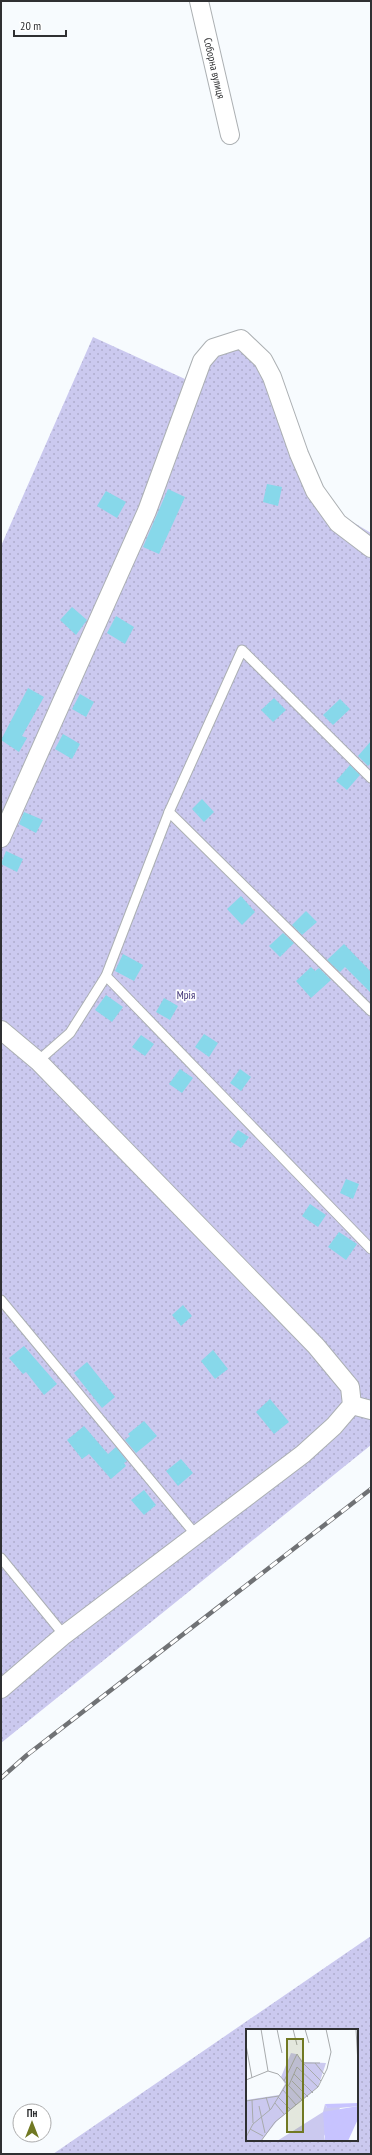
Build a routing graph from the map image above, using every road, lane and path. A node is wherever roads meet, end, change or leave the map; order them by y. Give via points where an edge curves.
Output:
1 (199, 1) edge
2 (230, 135) dead end
3 (371, 548) edge
4 (371, 778) edge
5 (168, 812) junction
6 (1, 838) edge
7 (106, 976) junction
8 (371, 1011) edge
9 (1, 1030) edge
10 (38, 1061) junction
11 (371, 1249) edge
12 (1, 1300) edge
13 (352, 1405) junction
14 (371, 1410) edge
15 (196, 1535) junction
16 (1, 1558) edge
17 (64, 1635) junction
18 (1, 1689) edge

1 - 2 street, Соборна вулиця
3 - 6 street via 338,523 315,491 294,440 280,396 263,360 241,339 213,348 202,361 147,510
4 - 5 lane via 242,650
5 - 7 lane
5 - 8 lane
7 - 10 lane via 70,1033
7 - 11 lane
9 - 10 street
10 - 13 street via 316,1346 350,1387
12 - 15 lane
13 - 14 street
13 - 15 street via 334,1426 303,1454
15 - 17 street
16 - 17 lane
17 - 18 street

